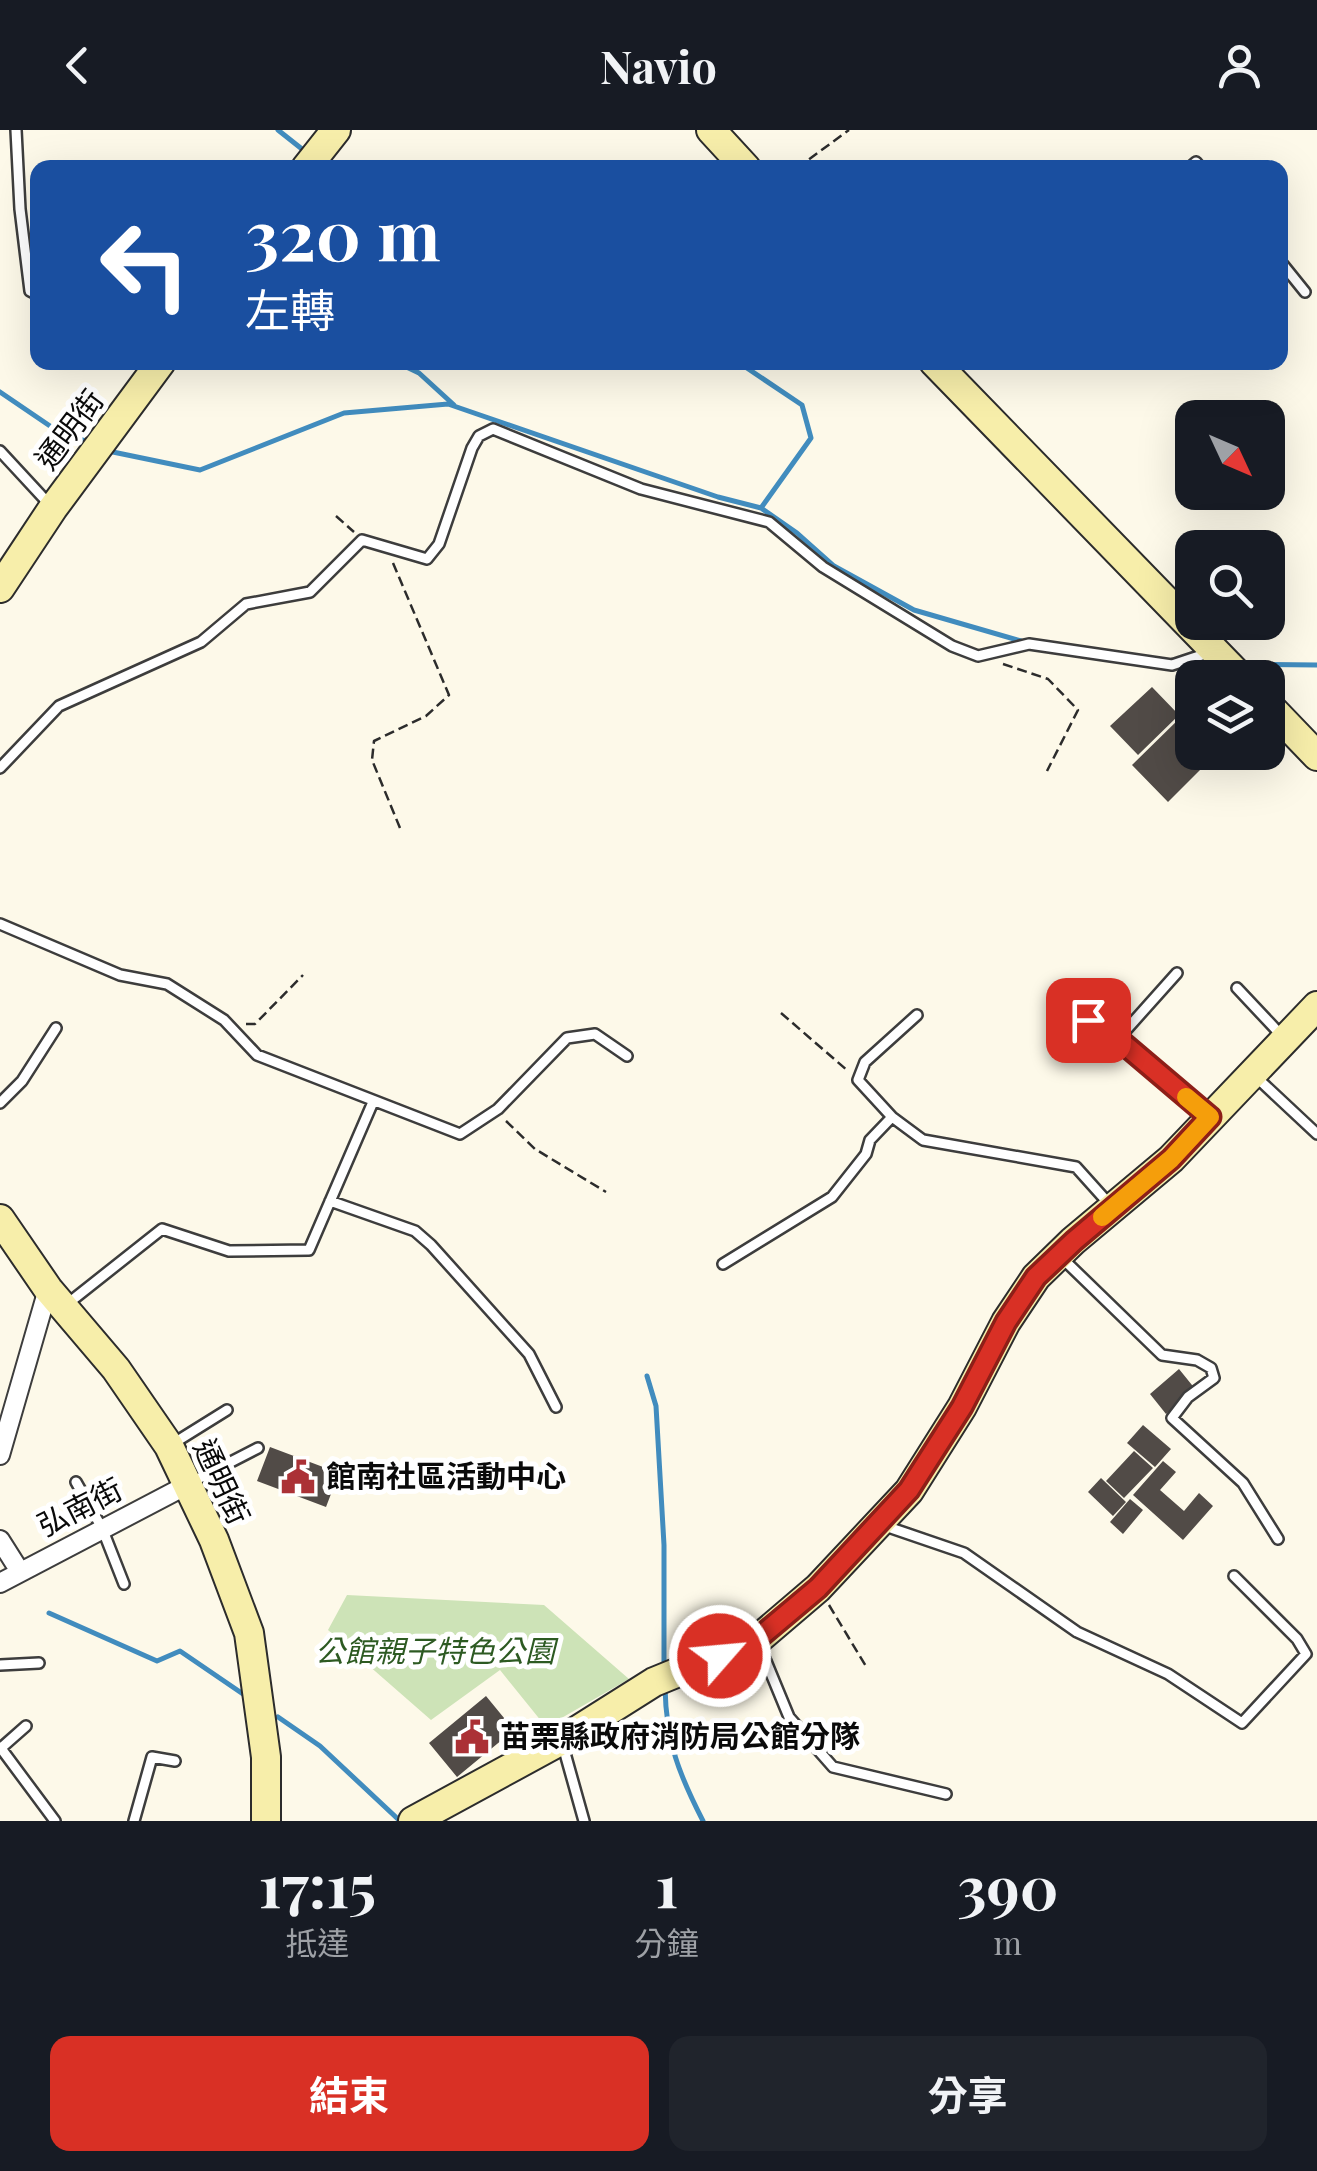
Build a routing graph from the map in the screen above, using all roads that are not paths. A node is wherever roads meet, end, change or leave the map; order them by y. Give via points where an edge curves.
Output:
1 (16, 130) edge
2 (710, 130) edge
3 (738, 160) edge
4 (1288, 271) edge
5 (30, 291) edge
6 (1305, 292) dead end
7 (155, 370) edge
8 (946, 370) edge
9 (0, 452) edge
10 (53, 508) junction
11 (0, 588) edge
12 (1215, 650) junction
13 (1224, 660) edge
14 (1285, 723) edge
15 (1317, 756) edge
16 (0, 768) edge
17 (0, 924) edge
18 (1178, 973) dead end
19 (1237, 988) dead end
20 (1058, 1002) dead end
21 (1317, 1006) edge
22 (917, 1015) dead end
23 (56, 1028) dead end
24 (1118, 1039) junction
25 (1284, 1039) junction
26 (627, 1056) dead end
27 (1252, 1072) junction
28 (373, 1102) junction
29 (0, 1104) edge
30 (892, 1116) junction
31 (1210, 1117) junction
32 (1317, 1134) edge
33 (330, 1201) junction
34 (1113, 1208) junction
35 (0, 1219) edge
36 (1060, 1255) junction
37 (722, 1264) dead end
38 (56, 1298) junction
39 (556, 1407) dead end
40 (227, 1410) dead end
41 (169, 1446) junction
42 (258, 1448) dead end
43 (0, 1456) edge
44 (76, 1482) dead end
45 (187, 1485) junction
46 (878, 1524) junction
47 (102, 1528) junction
48 (1278, 1539) dead end
49 (0, 1540) edge
50 (19, 1570) junction
51 (1234, 1576) dead end
52 (0, 1582) edge
53 (124, 1584) dead end
54 (756, 1640) junction
55 (39, 1663) dead end
56 (0, 1665) edge
57 (26, 1726) dead end
58 (562, 1740) junction
59 (0, 1748) edge
60 (175, 1761) dead end
61 (946, 1794) dead end
62 (50, 1819) edge
63 (134, 1821) edge
64 (266, 1821) edge
65 (413, 1821) edge
66 (584, 1821) edge

1 - 5 lane
2 - 3 street
4 - 6 lane
7 - 10 street, 通明街
8 - 12 street
9 - 10 lane
10 - 11 street, 通明街
12 - 13 street
12 - 16 lane via 1172,665 1029,644 978,656 823,567 769,522 641,490 492,429 472,448 439,544 427,559 362,540 310,592 246,604 200,642 60,706
14 - 15 street
17 - 28 lane via 120,975 167,984 226,1022 257,1055
18 - 24 lane
19 - 25 lane
20 - 24 lane
21 - 25 street
22 - 30 lane via 865,1062 858,1080
23 - 29 lane
24 - 31 lane
25 - 27 street
26 - 28 lane via 595,1034 567,1038 495,1110 460,1134
27 - 31 street
27 - 32 lane
28 - 33 lane
30 - 34 lane via 923,1140 1076,1166
30 - 37 lane via 832,1197
31 - 34 street
33 - 38 lane via 310,1250 229,1251 162,1230
33 - 39 lane via 414,1231 431,1244 529,1354
34 - 36 street
35 - 38 street, 通明街
36 - 46 street via 1036,1277 909,1490
36 - 48 lane via 1162,1355 1211,1368 1214,1378 1172,1418 1243,1483
38 - 41 street, 通明街
38 - 43 street
40 - 41 lane
41 - 45 street, 通明街
42 - 45 lane
44 - 47 lane
45 - 47 street, 弘南街
45 - 64 street, 通明街 via 249,1633 266,1757
46 - 51 lane via 964,1553 1077,1632 1168,1674 1242,1723 1306,1654
46 - 54 street via 818,1588
47 - 50 street, 弘南街
47 - 53 lane
49 - 50 street
50 - 52 street, 弘南街
54 - 58 street via 654,1682
54 - 61 lane via 790,1717 832,1767
55 - 56 lane
57 - 59 lane
58 - 65 street
58 - 66 lane
59 - 62 lane
60 - 63 lane via 152,1757

